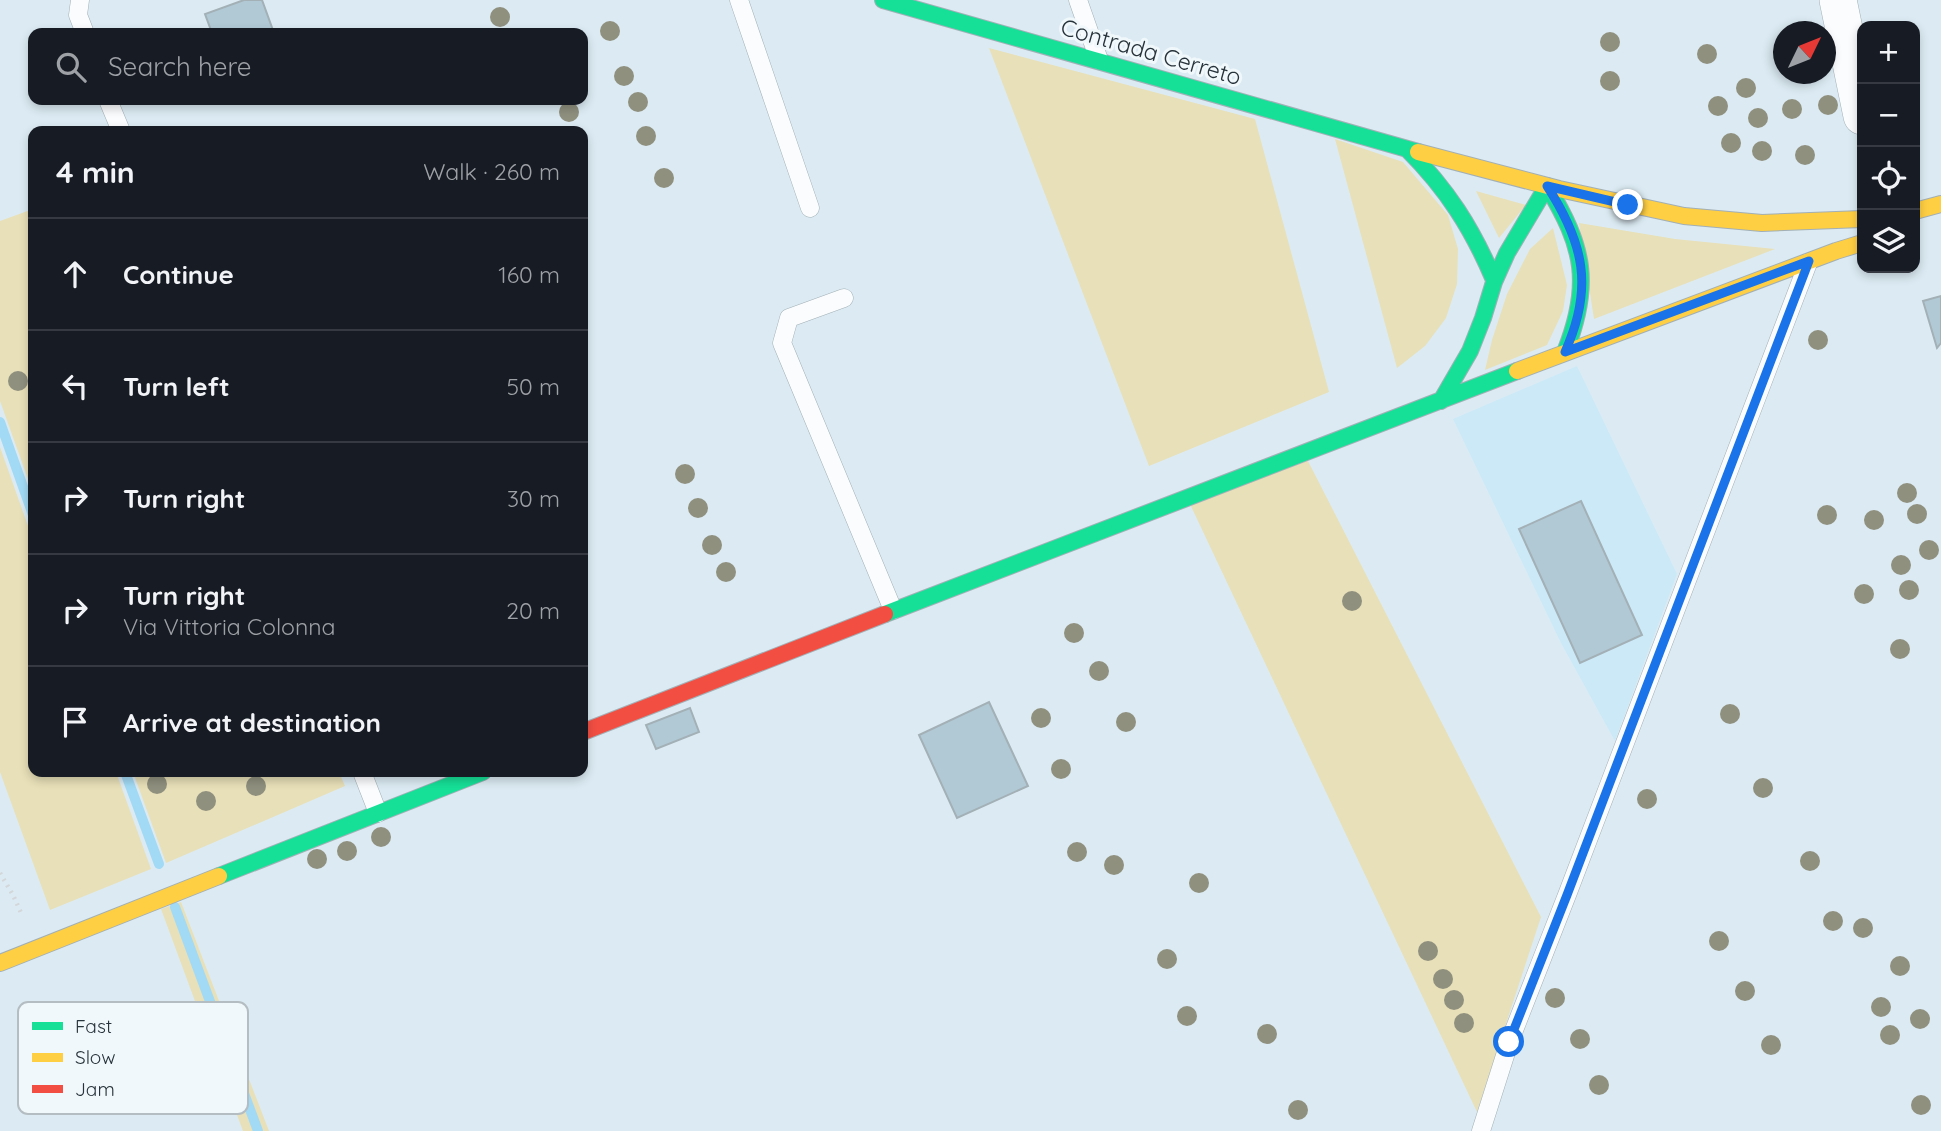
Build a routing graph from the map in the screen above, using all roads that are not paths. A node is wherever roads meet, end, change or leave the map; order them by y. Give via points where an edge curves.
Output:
1 (80, 0) edge
2 (739, 0) edge
3 (883, 0) edge
4 (1079, 0) edge
5 (1838, 0) edge
6 (83, 28) edge
7 (1100, 61) junction
8 (1857, 92) edge
9 (110, 105) edge
10 (119, 126) edge
11 (1407, 149) junction
12 (1547, 186) junction
13 (1941, 204) edge
14 (810, 208) dead end
15 (1919, 210) edge
16 (1857, 219) edge
17 (1857, 245) edge
18 (1809, 261) junction
19 (1494, 280) junction
20 (844, 298) dead end
21 (1565, 352) junction
22 (1441, 401) junction
23 (892, 610) junction
24 (588, 730) edge
25 (364, 777) edge
26 (471, 777) edge
27 (378, 814) junction
28 (0, 963) edge
29 (1481, 1131) edge

1 - 6 lane via 78,15
2 - 14 lane
3 - 7 street, Contrada Cerreto
4 - 7 lane
5 - 8 street
7 - 11 street, Contrada Cerreto
9 - 10 lane
11 - 12 street, Contrada Cerreto
11 - 19 street via 1456,203
12 - 16 street, Contrada Cerreto via 1684,216 1762,223
12 - 19 street via 1518,230
12 - 21 street via 1572,230 1582,279 1579,315
13 - 15 street
17 - 18 street
18 - 21 street
18 - 29 lane via 1509,1042
19 - 22 street via 1471,350
20 - 23 lane via 789,318 782,343
21 - 22 street
22 - 23 street
23 - 24 street
25 - 27 lane
26 - 27 street
27 - 28 street

